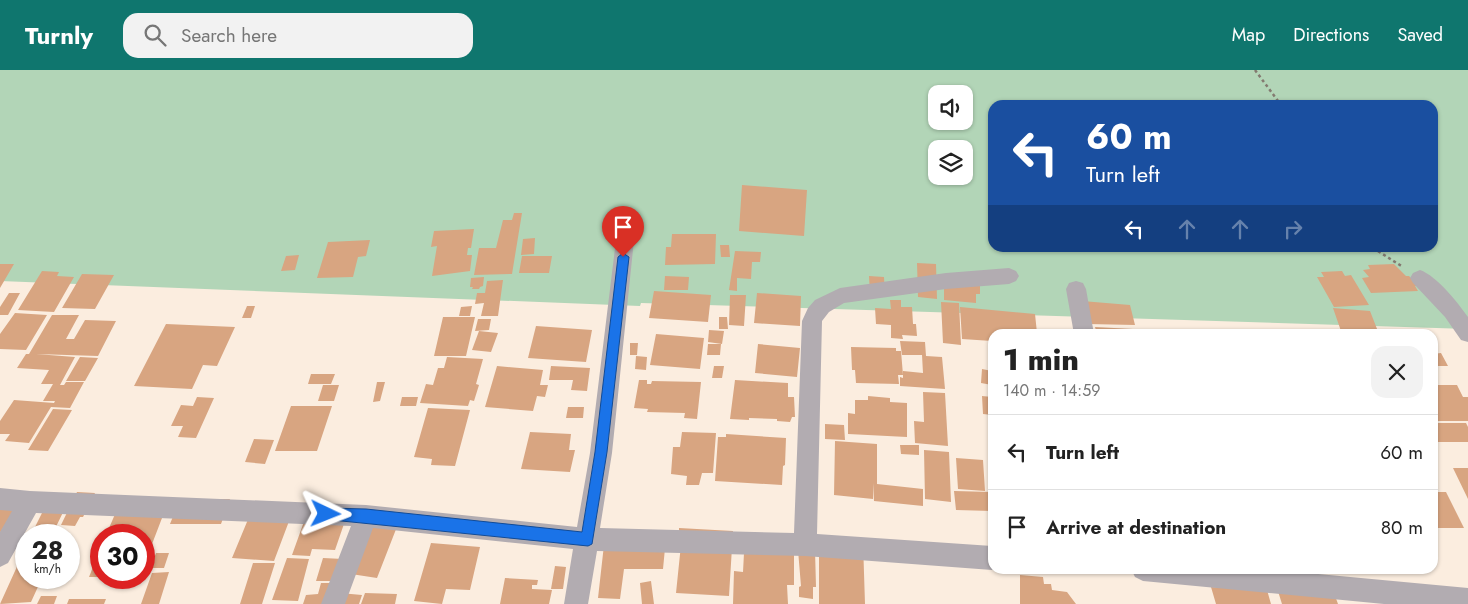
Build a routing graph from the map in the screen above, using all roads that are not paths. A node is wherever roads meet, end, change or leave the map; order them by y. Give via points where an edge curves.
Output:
1 (625, 240) dead end
2 (1009, 276) dead end
3 (1420, 278) road end
4 (1076, 289) dead end
5 (1083, 329) edge
6 (1468, 334) edge
7 (0, 499) edge
8 (30, 502) junction
9 (366, 516) junction
10 (588, 540) junction
11 (805, 545) junction
12 (0, 556) edge
13 (988, 558) edge
14 (1195, 574) edge
15 (1468, 600) edge
16 (333, 604) edge
17 (576, 604) edge

1 - 10 street
2 - 11 street via 840,296 815,314 812,321
3 - 6 street via 1437,293
4 - 5 street
7 - 8 street
8 - 9 street
8 - 12 street
9 - 10 street
9 - 16 street
10 - 11 street
10 - 17 street
11 - 13 street
14 - 15 street

